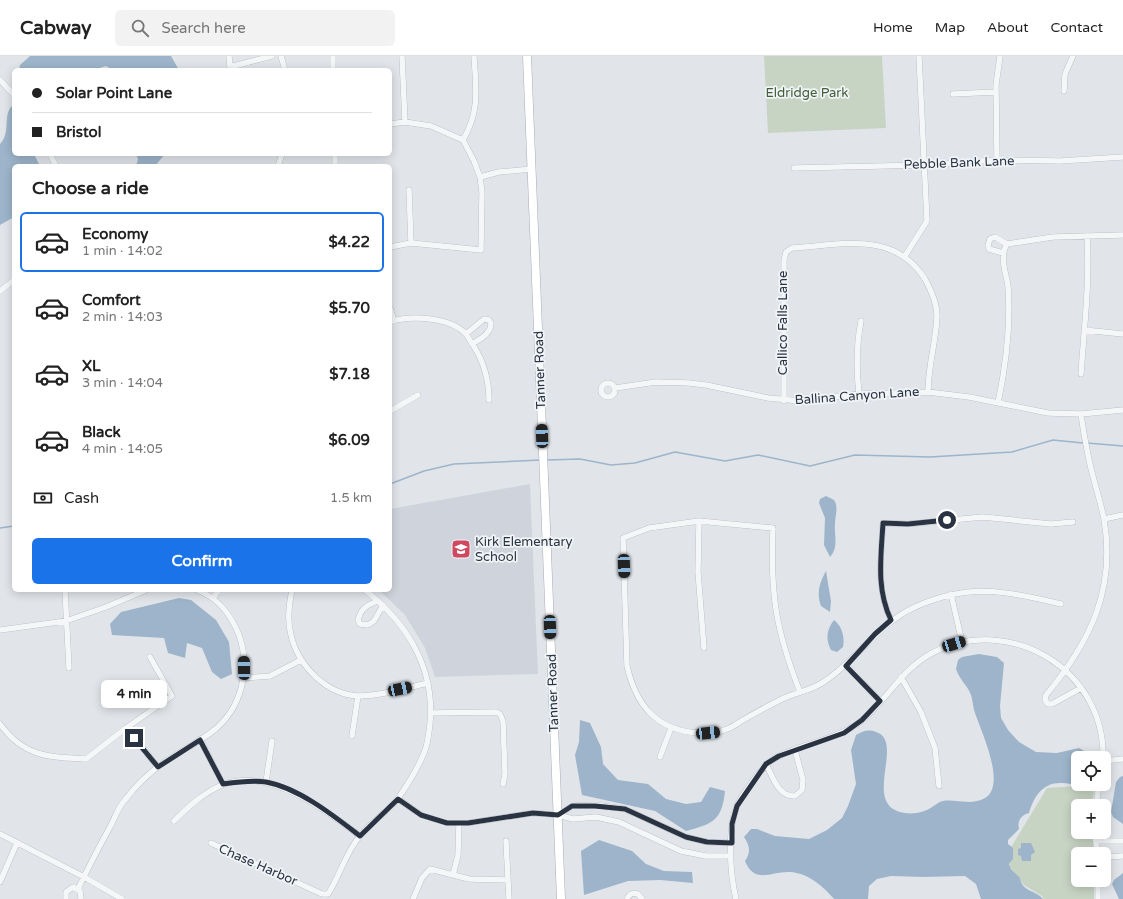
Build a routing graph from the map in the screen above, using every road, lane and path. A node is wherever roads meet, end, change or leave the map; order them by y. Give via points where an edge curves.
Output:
1 (228, 56) edge
2 (272, 56) edge
3 (281, 56) edge
4 (333, 56) edge
5 (402, 56) edge
6 (474, 56) edge
7 (527, 56) edge
8 (919, 56) edge
9 (1000, 56) edge
10 (1073, 56) edge
11 (284, 68) edge
12 (333, 68) edge
13 (0, 80) edge
14 (1064, 91) dead end
15 (996, 92) junction
16 (12, 93) edge
17 (953, 94) dead end
18 (405, 122) junction
19 (392, 124) edge
20 (462, 140) junction
21 (1123, 157) edge
22 (996, 160) junction
23 (925, 165) junction
24 (794, 168) dead end
25 (532, 169) junction
26 (480, 177) junction
27 (409, 190) dead end
28 (1123, 235) edge
29 (1087, 236) junction
30 (411, 243) junction
31 (392, 247) edge
32 (1005, 249) junction
33 (904, 256) junction
34 (12, 282) edge
35 (0, 291) edge
36 (392, 321) edge
37 (861, 321) dead end
38 (1084, 330) junction
39 (466, 334) junction
40 (1123, 334) edge
41 (472, 344) junction
42 (1080, 374) dead end
43 (614, 388) dead end
44 (928, 392) junction
45 (859, 394) junction
46 (418, 395) dead end
47 (489, 400) dead end
48 (784, 401) junction
49 (998, 403) junction
50 (392, 410) edge
51 (1123, 410) edge
52 (1081, 414) junction
53 (1123, 515) edge
54 (1104, 519) junction
55 (699, 521) junction
56 (1072, 522) dead end
57 (65, 592) edge
58 (142, 592) edge
59 (201, 592) edge
60 (218, 592) edge
61 (292, 592) edge
62 (367, 592) edge
63 (952, 594) junction
64 (213, 598) junction
65 (378, 601) junction
66 (1061, 604) dead end
67 (383, 605) junction
68 (891, 620) junction
69 (66, 621) junction
70 (0, 630) edge
71 (962, 642) junction
72 (704, 648) dead end
73 (150, 657) dead end
74 (301, 660) junction
75 (846, 666) junction
76 (69, 668) dead end
77 (1067, 670) junction
78 (901, 677) junction
79 (244, 678) junction
80 (428, 683) junction
81 (1080, 688) junction
82 (800, 692) junction
83 (358, 696) junction
84 (880, 701) junction
85 (431, 714) junction
86 (0, 724) edge
87 (126, 728) junction
88 (672, 728) junction
89 (352, 736) dead end
90 (200, 740) junction
91 (272, 741) dead end
92 (795, 750) junction
93 (1102, 751) edge
94 (660, 757) dead end
95 (1123, 759) edge
96 (1111, 760) edge
97 (766, 764) junction
98 (158, 767) junction
99 (266, 782) junction
100 (223, 784) junction
101 (503, 784) dead end
102 (939, 786) dead end
103 (398, 799) junction
104 (558, 815) junction
105 (174, 822) dead end
106 (458, 823) junction
107 (0, 834) edge
108 (360, 836) junction
109 (506, 841) dead end
110 (1097, 841) joint
111 (1123, 841) edge
112 (17, 843) junction
113 (732, 843) junction
114 (211, 844) dead end
115 (1097, 847) edge
116 (732, 856) junction
117 (1123, 856) edge
118 (1111, 857) edge
119 (453, 875) junction
120 (84, 877) junction
121 (508, 880) junction
122 (0, 882) edge
123 (1098, 887) edge
124 (78, 889) junction
125 (66, 899) edge
126 (81, 899) edge
127 (122, 899) edge
128 (413, 899) edge
129 (509, 899) edge
130 (561, 899) edge
131 (627, 899) edge
132 (642, 899) edge
133 (736, 899) edge
134 (1098, 899) edge

1 - 2 street via 230,67
3 - 11 street
4 - 12 street
5 - 18 street
6 - 20 street via 476,100 472,125
7 - 25 main road, Tanner Road
8 - 23 street
9 - 15 street
10 - 14 street via 1066,74
13 - 16 street
15 - 17 street
15 - 22 street
18 - 19 street
18 - 20 street via 431,126
20 - 26 street
21 - 22 street, Pebble Bank Lane via 1060,161
22 - 23 street, Pebble Bank Lane
23 - 24 street, Pebble Bank Lane
23 - 33 street via 927,221
25 - 26 street via 499,172
25 - 104 main road, Tanner Road
26 - 30 street via 481,250
27 - 30 street
28 - 29 street
29 - 32 street via 1053,237
29 - 38 street via 1089,269
30 - 31 street
32 - 32 street via 995,237 990,239 989,249
32 - 49 street via 1009,309 1006,359
33 - 44 street via 913,262 930,287 937,316
33 - 48 street, Callico Falls Lane via 877,244 792,248 786,252
34 - 35 street
36 - 39 street via 407,317 437,320
37 - 45 street via 856,348
38 - 40 street
38 - 42 street
39 - 41 street
39 - 41 street via 484,319 491,323 487,334
41 - 47 street via 480,354 486,370
43 - 48 street, Ballina Canyon Lane via 656,382 706,384
44 - 45 street, Ballina Canyon Lane
44 - 49 street, Ballina Canyon Lane
45 - 48 street, Ballina Canyon Lane
46 - 50 street
49 - 52 street, Ballina Canyon Lane via 1035,411
51 - 52 street, Ballina Canyon Lane
52 - 54 street via 1089,460
53 - 54 street
54 - 77 street via 1106,558 1102,594 1089,632
55 - 72 street via 698,572
55 - 82 street via 774,528 774,610 786,658
55 - 88 street via 649,528 623,538 627,666 632,686 647,710
56 - 68 street via 1051,524 983,517 915,524 883,523 880,576 883,600
57 - 69 street
58 - 69 street via 106,608
59 - 64 street
60 - 64 street
61 - 74 street via 290,635
62 - 65 street
63 - 66 street via 972,591 1016,593
63 - 68 street via 913,608
63 - 71 street
64 - 79 street via 230,616 242,643
65 - 67 street
65 - 67 street via 363,609 358,620 360,624 368,626
67 - 80 street via 410,638 418,652
68 - 75 street
69 - 70 street
69 - 76 street
71 - 77 street via 987,640 1018,645 1050,658
71 - 78 street via 931,654
73 - 87 street via 172,696
74 - 79 street via 270,676
74 - 83 street via 312,674 330,687
75 - 82 street via 824,682
75 - 84 street
77 - 81 street
77 - 81 street via 1046,695 1045,700 1048,704 1056,702
78 - 84 street
78 - 102 street via 921,712 935,748
79 - 90 street via 234,708
80 - 83 street
80 - 85 street
81 - 93 street via 1096,716
82 - 88 street via 783,698 728,729 717,732 687,732
83 - 89 street
84 - 92 street via 862,720 844,733
85 - 101 street via 500,714 505,774
85 - 103 street via 425,752
86 - 87 street via 14,741 41,756 86,759
87 - 98 street
88 - 94 street
90 - 98 street
90 - 100 street
91 - 99 street
92 - 97 street
92 - 97 street via 803,780 802,790 795,796 787,796 780,791
95 - 96 street
97 - 113 street via 737,806 732,824
98 - 120 street via 124,800
99 - 100 street
99 - 108 street via 298,795 335,817
100 - 105 street via 200,797
103 - 106 street via 421,815
103 - 108 street
104 - 106 street via 533,813
104 - 113 street via 572,806 625,809 686,837 707,842
104 - 116 street via 573,819 596,817 619,822 681,851 706,856
104 - 130 main road, Tanner Road
106 - 119 street via 458,855
107 - 112 street
108 - 114 street, Chase Harbor via 328,894 322,894
109 - 121 street
110 - 111 street
110 - 115 street
112 - 120 street
112 - 122 street
113 - 116 street
116 - 133 street
117 - 118 street
119 - 121 street via 469,879
119 - 128 street via 430,869 422,878
120 - 124 street
120 - 127 street
121 - 129 street
123 - 134 street
124 - 125 street via 73,887 68,890
124 - 126 street via 82,894
131 - 132 street via 634,893

